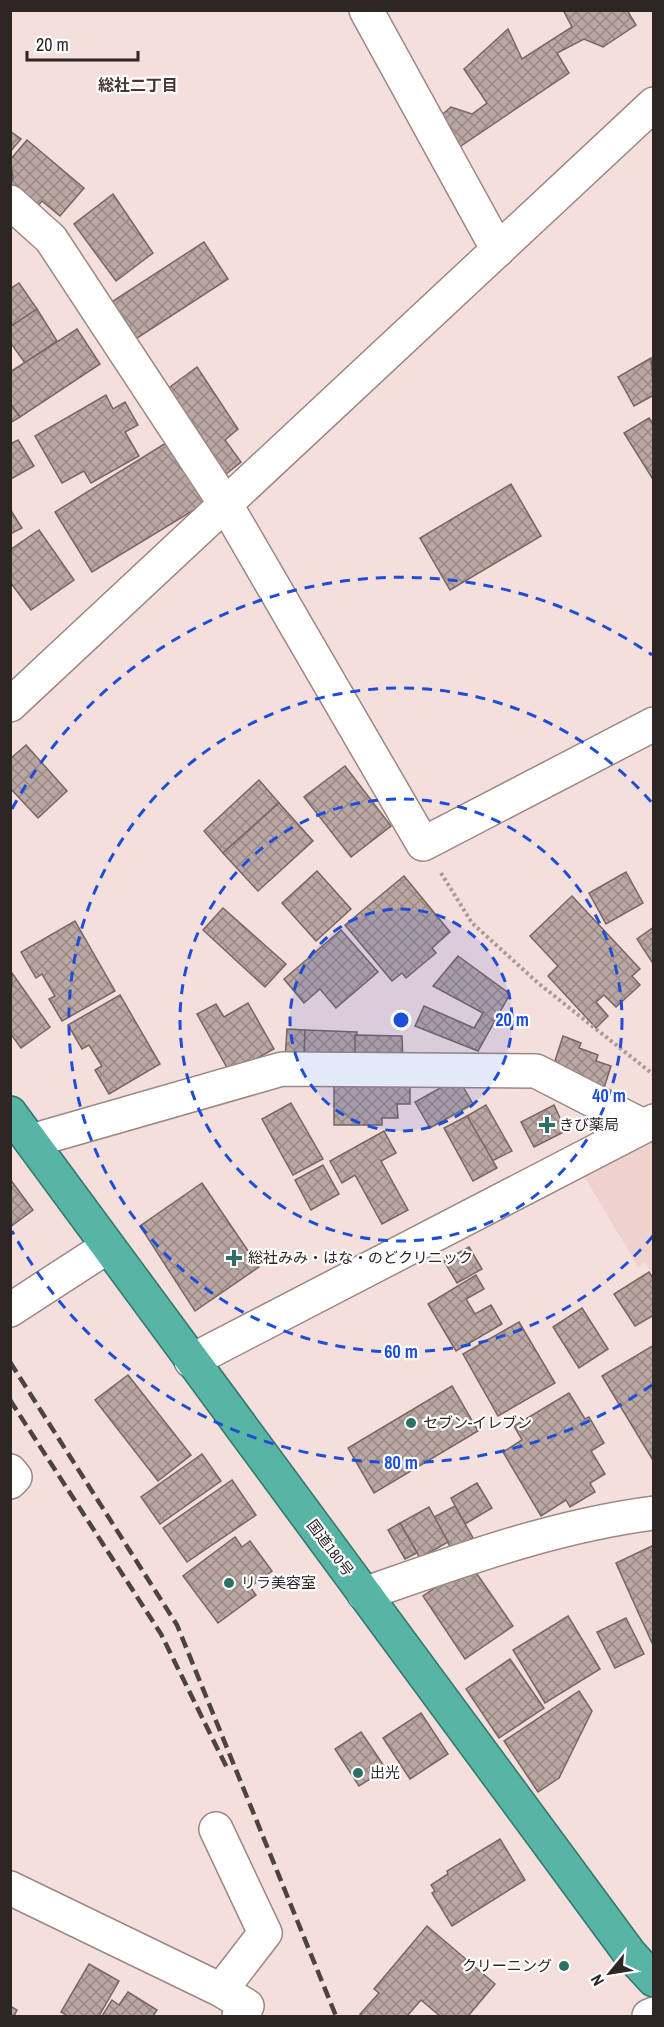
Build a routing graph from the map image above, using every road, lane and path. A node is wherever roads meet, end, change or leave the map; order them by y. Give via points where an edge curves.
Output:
1 (366, 10) edge
2 (654, 104) edge
3 (10, 202) edge
4 (498, 250) junction
5 (226, 505) junction
6 (10, 705) edge
7 (654, 724) edge
8 (423, 844) junction
9 (654, 1076) edge
10 (10, 1113) edge
11 (648, 1123) edge
12 (31, 1141) junction
13 (107, 1247) junction
14 (10, 1310) edge
15 (191, 1361) junction
16 (10, 1471) edge
17 (10, 1482) edge
18 (654, 1513) edge
19 (364, 1594) junction
20 (216, 1829) dead end
21 (10, 1888) edge
22 (654, 1980) edge
23 (221, 1990) junction
24 (654, 2014) edge
25 (239, 2016) edge
26 (649, 2016) edge

1 - 4 street
2 - 4 street
3 - 5 street via 51,239
4 - 5 street
5 - 6 street
5 - 8 street
7 - 8 street
8 - 9 path via 472,922 538,983
10 - 12 highway, 国道180号
11 - 12 street via 536,1071 282,1069
11 - 15 street
12 - 13 highway, 国道180号
13 - 14 street
13 - 15 highway, 国道180号
15 - 19 highway, 国道180号
16 - 17 street via 15,1477
18 - 19 street via 600,1520 515,1542
19 - 22 highway, 国道180号 via 630,1954
20 - 23 street via 265,1933
21 - 23 street
23 - 25 street via 247,2006
24 - 26 street

